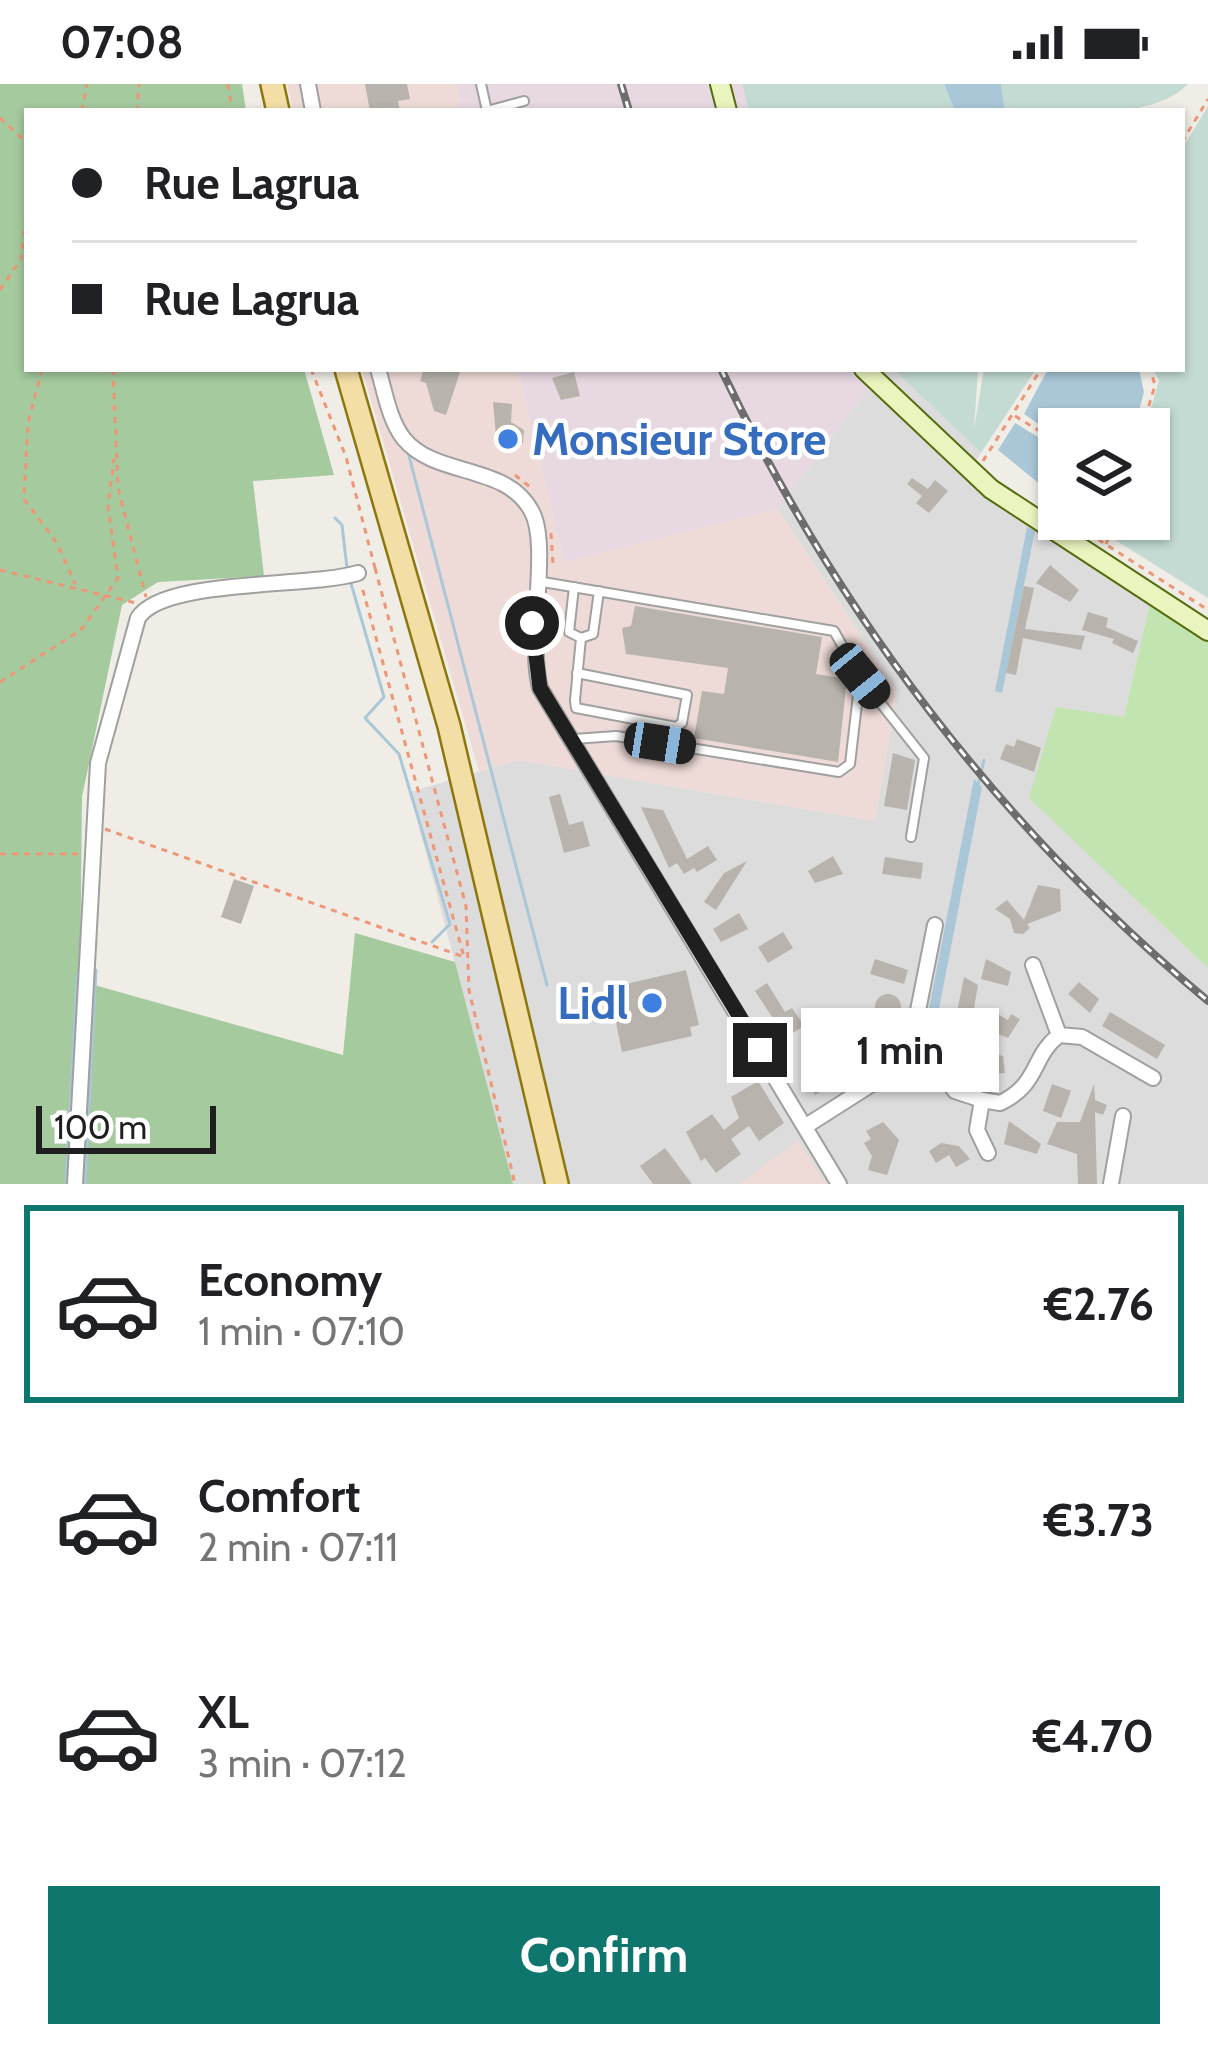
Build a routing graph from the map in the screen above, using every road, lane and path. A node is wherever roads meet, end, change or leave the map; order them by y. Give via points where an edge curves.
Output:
1 (1208, 99) edge
2 (524, 101) dead end
3 (498, 108) edge
4 (0, 118) edge
5 (1185, 137) edge
6 (24, 139) edge
7 (24, 260) edge
8 (0, 290) edge
9 (40, 372) edge
10 (113, 372) edge
11 (312, 372) edge
12 (347, 372) edge
13 (379, 372) edge
14 (866, 372) edge
15 (1029, 372) edge
16 (1040, 372) edge
17 (1151, 372) edge
18 (1036, 378) junction
19 (1148, 408) edge
20 (1014, 415) junction
21 (1038, 430) edge
22 (115, 452) junction
23 (982, 463) dead end
24 (506, 472) dead end
25 (536, 495) dead end
26 (550, 529) dead end
27 (1100, 540) edge
28 (1108, 540) edge
29 (1106, 544) junction
30 (375, 568) junction
31 (0, 570) edge
32 (358, 573) junction
33 (535, 581) junction
34 (552, 583) junction
35 (76, 586) junction
36 (574, 586) junction
37 (600, 591) junction
38 (109, 595) junction
39 (148, 607) junction
40 (1208, 610) edge
41 (1208, 631) edge
42 (580, 638) junction
43 (578, 674) junction
44 (860, 676) junction
45 (0, 682) edge
46 (575, 700) junction
47 (551, 707) junction
48 (570, 740) junction
49 (94, 825) junction
50 (911, 837) dead end
51 (0, 854) edge
52 (93, 855) junction
53 (935, 925) dead end
54 (1033, 965) dead end
55 (1059, 1035) junction
56 (908, 1060) junction
57 (1153, 1078) dead end
58 (982, 1100) junction
59 (1124, 1116) dead end
60 (806, 1126) junction
61 (988, 1153) dead end
62 (75, 1184) edge
63 (515, 1184) edge
64 (554, 1184) edge
65 (839, 1184) edge
66 (1111, 1184) edge

1 - 5 path
2 - 3 lane
4 - 6 path
7 - 8 path
9 - 35 path via 24,499
10 - 22 path
11 - 30 path via 346,457
12 - 64 main road via 449,726
13 - 33 street via 391,416 415,449 497,481 532,511
14 - 41 main road via 991,489
15 - 18 path
16 - 18 path
17 - 19 path
18 - 20 path
20 - 21 path
20 - 23 path
22 - 38 path via 108,506 118,578
22 - 39 path
24 - 25 path via 524,478
26 - 34 path
27 - 29 path
28 - 29 path
29 - 40 path
30 - 32 path
30 - 63 path via 466,906 471,1004
31 - 35 path
32 - 39 street
32 - 49 path via 464,957
33 - 34 lane
33 - 47 street via 531,647
34 - 36 lane
35 - 38 path
36 - 37 lane
36 - 42 lane via 569,632
37 - 42 lane via 593,634
37 - 44 lane via 829,628
38 - 39 path
38 - 45 path via 81,630
39 - 49 street via 113,696
42 - 43 lane
43 - 46 lane
43 - 46 lane via 687,695 676,727 577,708
44 - 48 lane via 850,764 839,772 616,736
44 - 50 lane via 924,758
46 - 47 lane
47 - 48 street
48 - 60 street
49 - 52 street
51 - 52 path
52 - 62 street
53 - 56 street
54 - 55 street
55 - 57 street via 1082,1036
55 - 58 street via 1026,1087 1000,1103
56 - 58 street via 931,1062 955,1091
56 - 60 street
58 - 61 street via 976,1130
59 - 66 street
60 - 65 street

